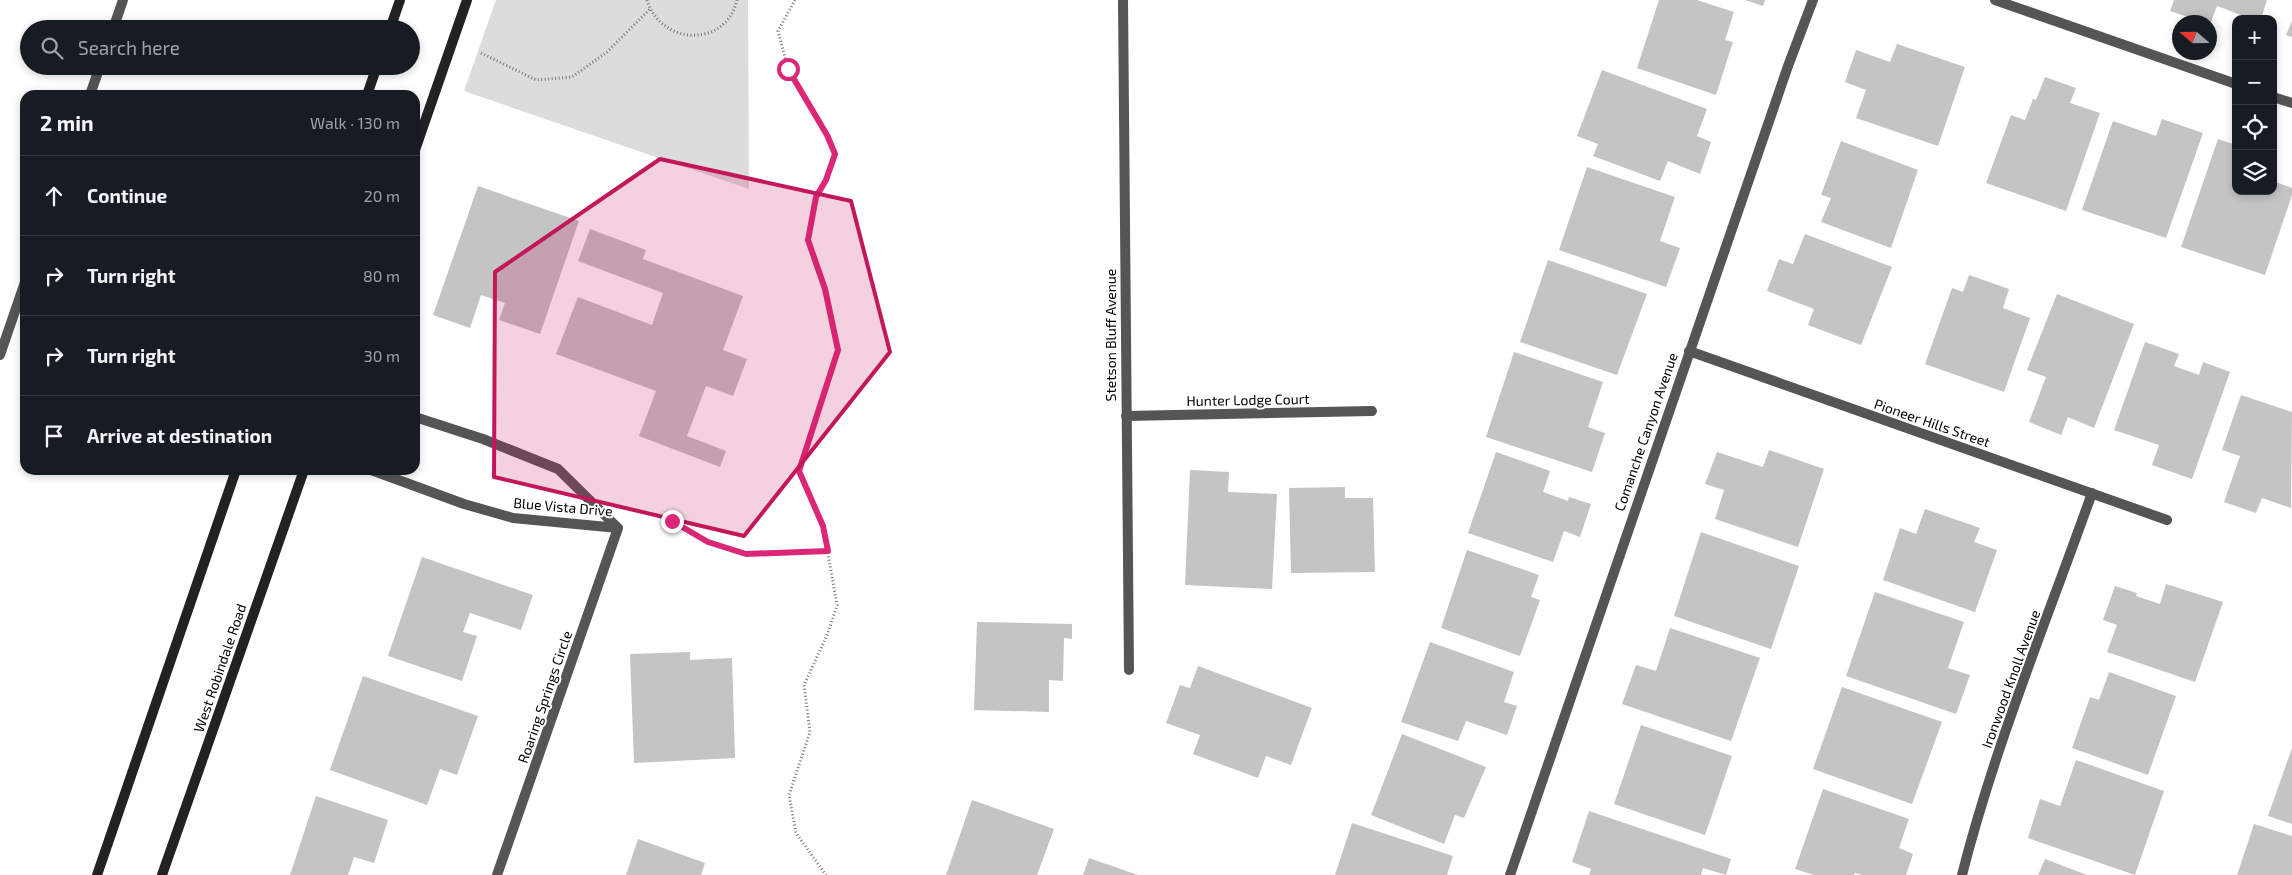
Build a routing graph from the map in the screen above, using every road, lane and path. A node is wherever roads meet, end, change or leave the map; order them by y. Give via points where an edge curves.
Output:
1 (123, 0) edge
2 (400, 0) edge
3 (467, 0) edge
4 (647, 0) edge
5 (737, 0) edge
6 (795, 0) edge
7 (1123, 0) edge
8 (1813, 0) edge
9 (1995, 0) edge
10 (650, 9) junction
11 (116, 20) edge
12 (393, 20) edge
13 (481, 53) dead end
14 (97, 75) edge
15 (374, 75) edge
16 (2232, 83) edge
17 (92, 90) edge
18 (369, 90) edge
19 (2277, 98) edge
20 (2292, 103) edge
21 (420, 136) edge
22 (20, 310) edge
23 (1689, 352) junction
24 (0, 355) edge
25 (1372, 410) dead end
26 (1126, 416) junction
27 (420, 419) edge
28 (234, 475) edge
29 (302, 475) edge
30 (385, 475) edge
31 (2092, 493) junction
32 (2167, 520) dead end
33 (672, 521) dead end
34 (618, 528) junction
35 (828, 551) junction
36 (1129, 670) dead end
37 (97, 875) edge
38 (162, 875) edge
39 (497, 875) edge
40 (826, 875) edge
41 (1510, 875) edge
42 (1962, 875) edge

1 - 11 street
2 - 12 main road
3 - 21 main road
4 - 10 path
5 - 10 path via 728,19 716,30 701,35 671,31 658,22
6 - 35 path via 778,31 788,69 835,154 816,197 808,240 825,289 838,350 799,471 823,526
7 - 26 street, Stetson Bluff Avenue
8 - 23 street, Comanche Canyon Avenue
9 - 16 street
10 - 13 path via 607,52 572,77 536,80
14 - 17 street
15 - 18 main road
19 - 20 street
22 - 24 street
23 - 31 street, Pioneer Hills Street
23 - 41 street, Comanche Canyon Avenue
25 - 26 street, Hunter Lodge Court
26 - 36 street, Stetson Bluff Avenue
27 - 34 street, Blue Vista Drive via 558,469
28 - 37 main road
29 - 38 main road, West Robindale Road
30 - 34 street, Blue Vista Drive via 512,518
31 - 32 street, Pioneer Hills Street
31 - 42 street, Ironwood Knoll Avenue via 2007,730 1972,833
33 - 35 path via 708,542 746,554
34 - 39 street, Roaring Springs Circle
35 - 40 path via 837,605 804,685 810,732 789,795 796,833

